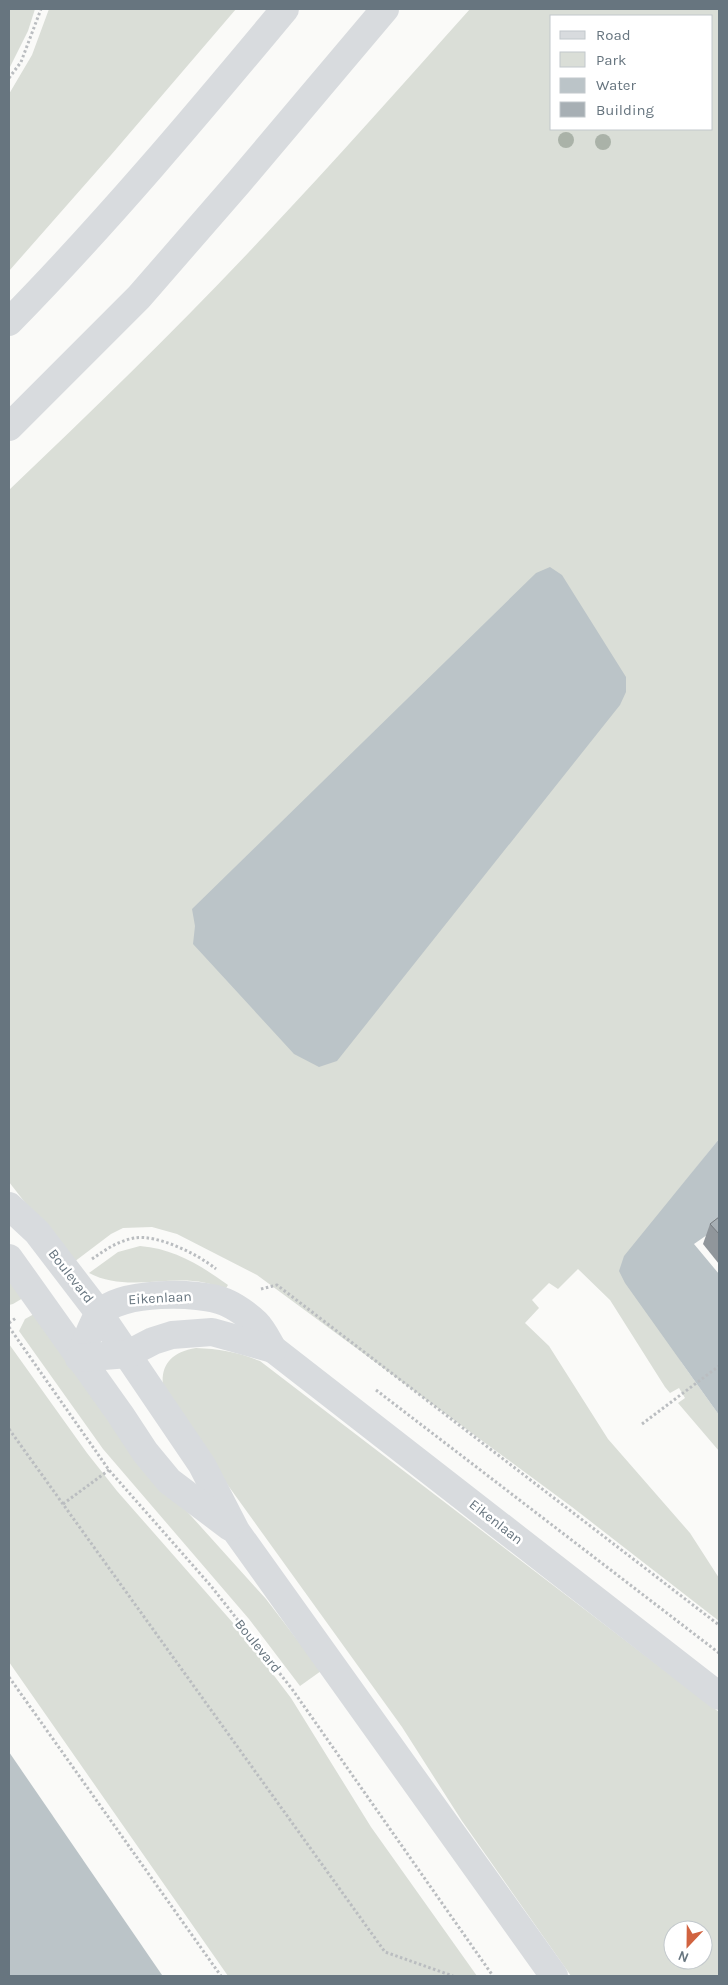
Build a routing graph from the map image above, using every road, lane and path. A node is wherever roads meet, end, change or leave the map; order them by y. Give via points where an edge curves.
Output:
1 (41, 9) edge
2 (285, 9) edge
3 (385, 9) edge
4 (9, 78) edge
5 (9, 322) edge
6 (9, 427) edge
7 (9, 1206) edge
8 (9, 1258) edge
9 (254, 1291) dead end
10 (99, 1313) junction
11 (9, 1327) edge
12 (273, 1349) junction
13 (128, 1354) junction
14 (79, 1358) junction
15 (719, 1366) edge
16 (642, 1424) dead end
17 (9, 1429) edge
18 (109, 1470) junction
19 (63, 1504) junction
20 (236, 1531) junction
21 (719, 1625) edge
22 (9, 1677) edge
23 (719, 1696) edge
24 (221, 1976) edge
25 (452, 1976) edge
26 (493, 1976) edge
27 (554, 1976) edge

1 - 4 path via 21,62
2 - 5 main road via 209,101 57,273
3 - 6 main road via 139,297
7 - 10 main road, Boulevard via 37,1232
8 - 14 main road, Boulevard
9 - 21 path via 277,1285
10 - 12 main road, Eikenlaan via 116,1302 134,1297 211,1297 226,1302 257,1324
10 - 13 main road, Boulevard
10 - 14 main road
11 - 18 path, Boulevard
12 - 13 main road, Eikenlaan via 212,1332 172,1335
12 - 23 main road, Eikenlaan
13 - 14 main road, Eikenlaan
13 - 20 main road, Boulevard via 202,1464
14 - 20 main road, Boulevard via 169,1481
15 - 16 path
17 - 19 path
18 - 19 path
18 - 26 path, Boulevard via 210,1586 292,1688
19 - 25 path via 385,1952
20 - 27 main road, Boulevard
22 - 24 path

